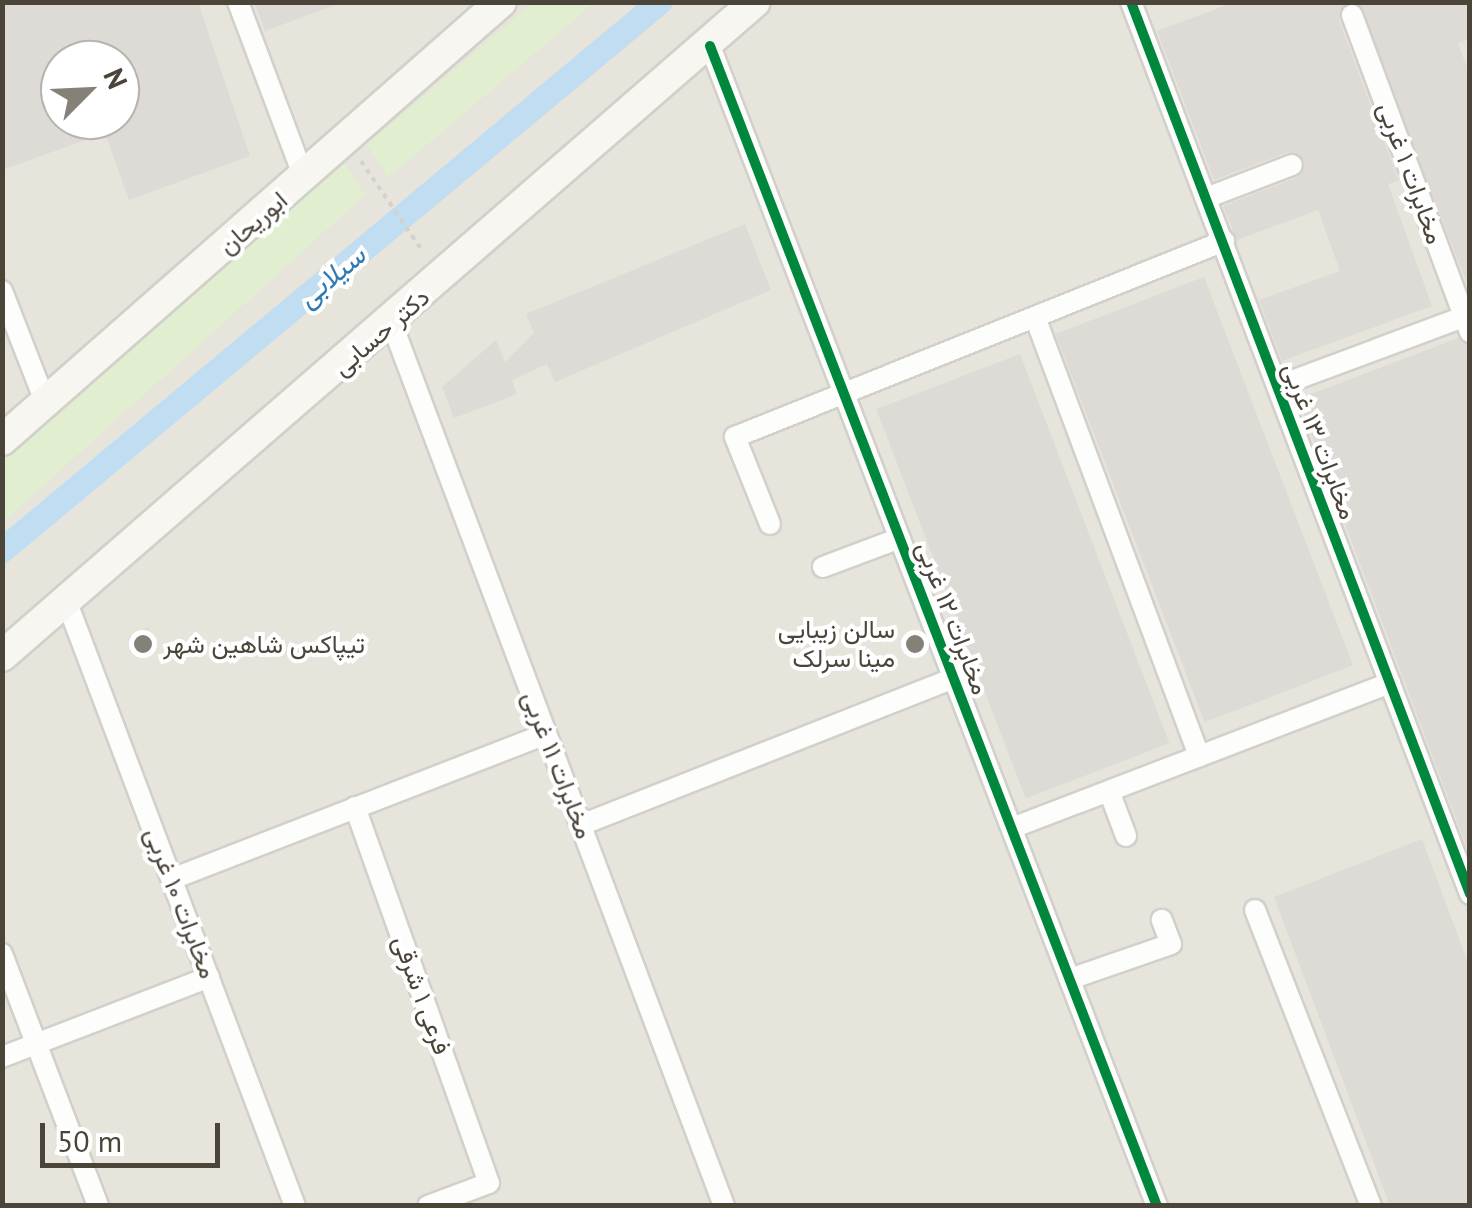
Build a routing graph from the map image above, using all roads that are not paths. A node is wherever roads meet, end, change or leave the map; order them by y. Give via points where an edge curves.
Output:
1 (238, 2) edge
2 (501, 2) edge
3 (756, 2) edge
4 (1131, 2) edge
5 (1352, 14) dead end
6 (710, 46) junction
7 (1292, 165) dead end
8 (304, 178) junction
9 (1206, 198) junction
10 (1224, 241) junction
11 (2, 292) edge
12 (1035, 317) junction
13 (392, 324) junction
14 (1467, 324) edge
15 (1278, 386) junction
16 (845, 394) junction
17 (46, 404) junction
18 (2, 440) edge
19 (770, 524) dead end
20 (900, 538) junction
21 (824, 568) dead end
22 (66, 600) junction
23 (2, 656) edge
24 (954, 678) junction
25 (1390, 683) junction
26 (546, 734) junction
27 (1199, 756) junction
28 (1109, 791) junction
29 (355, 807) junction
30 (580, 825) junction
31 (1012, 828) junction
32 (1126, 836) dead end
33 (172, 879) junction
34 (1470, 894) edge
35 (1254, 910) dead end
36 (1162, 920) dead end
37 (2, 954) edge
38 (209, 977) junction
39 (1070, 979) junction
40 (37, 1044) junction
41 (2, 1057) edge
42 (98, 1206) edge
43 (295, 1206) edge
44 (428, 1206) edge
45 (724, 1206) edge
46 (1157, 1206) edge
47 (1371, 1206) edge

1 - 8 street
2 - 8 main road, ابوریحان
3 - 6 main road, دکتر حسابی
4 - 9 street, مخابرات ۱۳ غربی
5 - 14 street, مخابرات ۱ غربی
6 - 13 main road, دکتر حسابی
6 - 16 street, مخابرات ۱۲ غربی
7 - 9 street
8 - 17 main road, ابوریحان
9 - 10 street, مخابرات ۱۳ غربی
10 - 12 street
10 - 15 street, مخابرات ۱۳ غربی
11 - 17 street
12 - 16 street
12 - 27 street
13 - 22 main road, دکتر حسابی
13 - 26 street, مخابرات ۱۱ غربی
14 - 15 street
15 - 25 street, مخابرات ۱۳ غربی
16 - 19 street via 736,437
16 - 20 street, مخابرات ۱۲ غربی
17 - 18 main road, ابوریحان
20 - 21 street
20 - 24 street, مخابرات ۱۲ غربی
22 - 23 main road, دکتر حسابی
22 - 33 street, مخابرات ۱۰ غربی
24 - 30 street
24 - 31 street, مخابرات ۱۲ غربی
25 - 27 street
25 - 34 street, مخابرات ۱۳ غربی
26 - 29 street
26 - 30 street, مخابرات ۱۱ غربی
27 - 28 street
28 - 31 street
28 - 32 street
29 - 33 street
29 - 44 street, فرعی ۱ شرقی via 490,1183
30 - 45 street, مخابرات ۱۱ غربی
31 - 39 street, مخابرات ۱۲ غربی
33 - 38 street, مخابرات ۱۰ غربی
35 - 47 street
36 - 39 street via 1170,944
37 - 40 street
38 - 40 street
38 - 43 street, مخابرات ۱۰ غربی
39 - 46 street, مخابرات ۱۲ غربی
40 - 41 street
40 - 42 street

